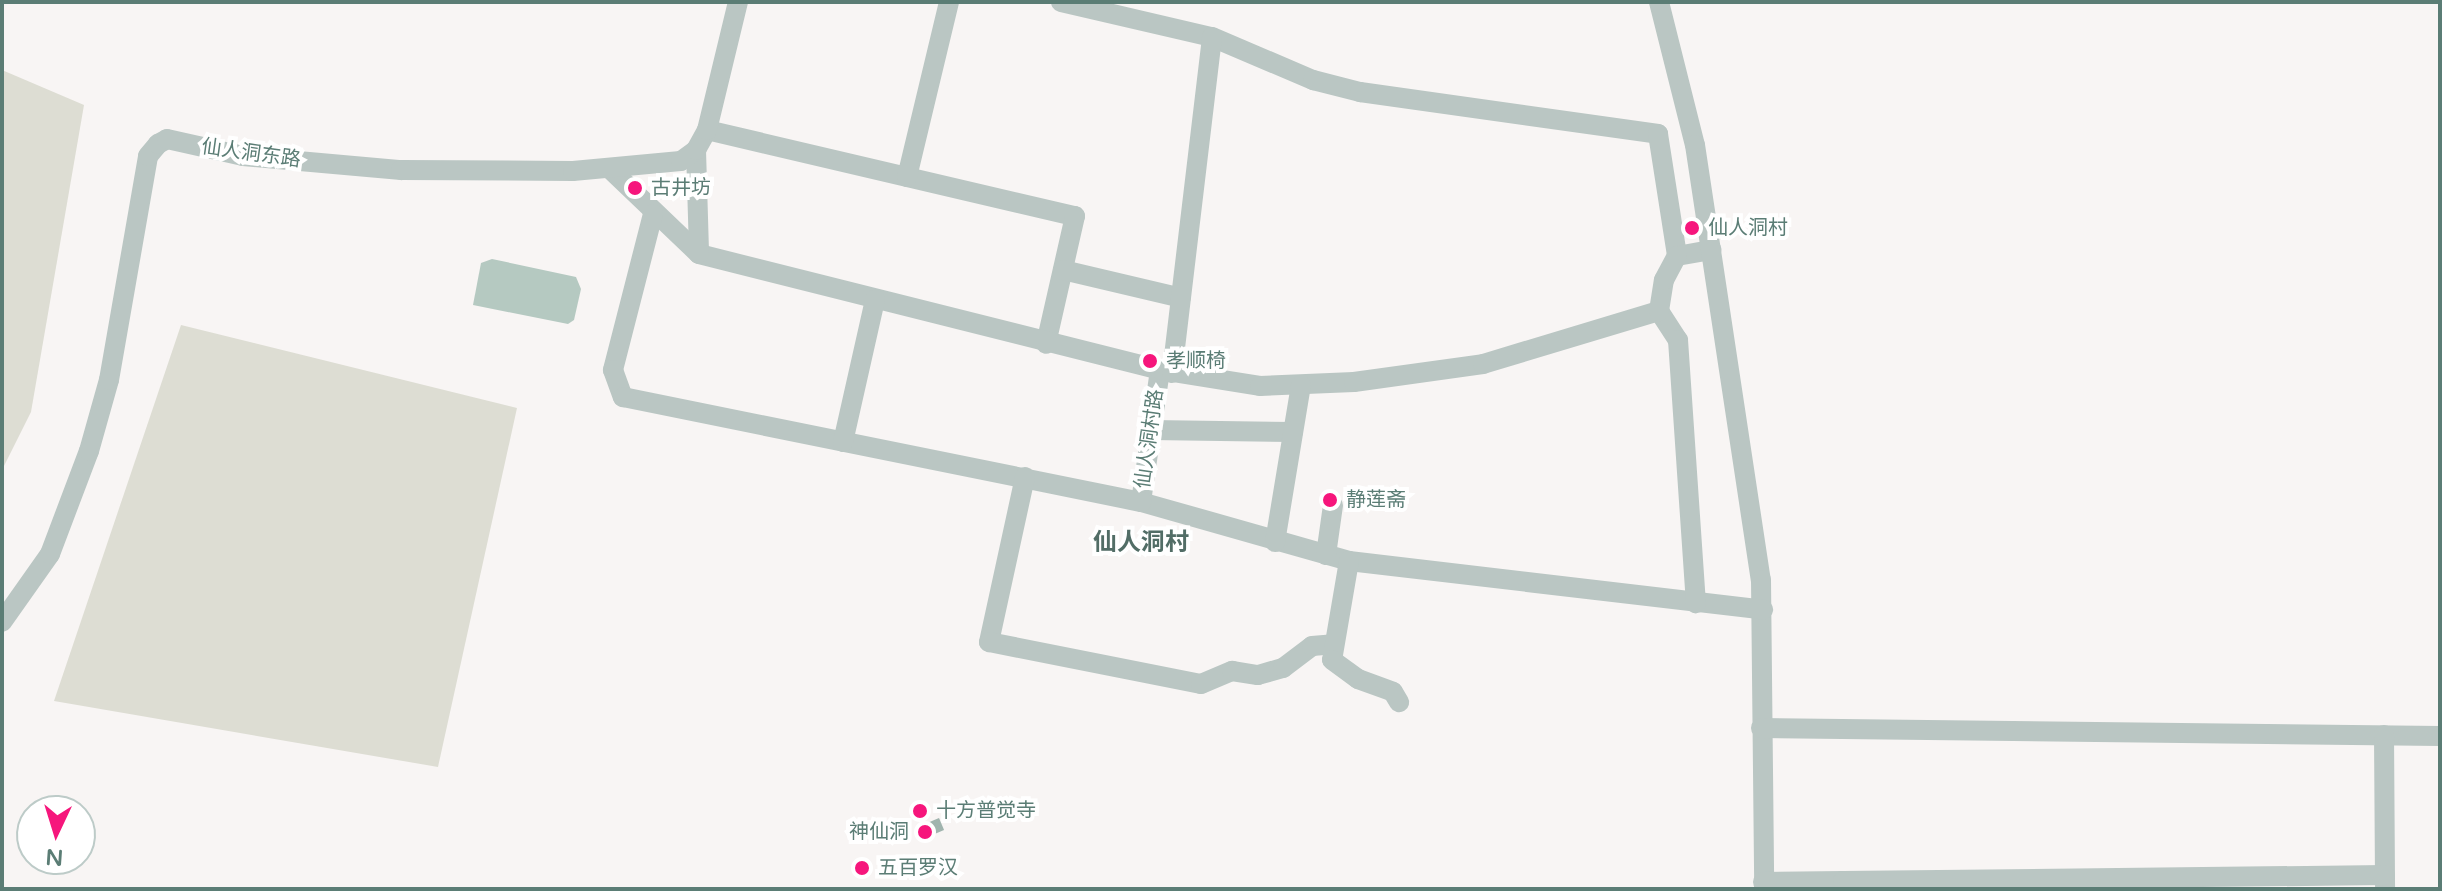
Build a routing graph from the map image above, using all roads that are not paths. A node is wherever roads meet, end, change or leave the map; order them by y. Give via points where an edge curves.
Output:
1 (738, 2) edge
2 (949, 2) edge
3 (1061, 2) edge
4 (1659, 2) edge
5 (1212, 37) junction
6 (707, 130) junction
7 (696, 150) junction
8 (609, 168) junction
9 (907, 177) junction
10 (653, 214) junction
11 (1711, 250) junction
12 (699, 254) junction
13 (1677, 256) junction
14 (1063, 270) junction
15 (1181, 298) junction
16 (875, 300) junction
17 (1659, 311) junction
18 (1046, 344) junction
19 (1166, 371) junction
20 (1301, 385) junction
21 (1151, 430) junction
22 (1293, 432) junction
23 (843, 442) junction
24 (1025, 477) junction
25 (1141, 502) junction
26 (1333, 505) dead end
27 (1275, 542) junction
28 (1326, 555) junction
29 (1349, 561) junction
30 (1696, 603) junction
31 (1763, 610) junction
32 (2, 622) edge
33 (1333, 644) junction
34 (1399, 702) dead end
35 (1761, 728) junction
36 (2384, 735) junction
37 (2440, 736) edge
38 (2385, 882) edge
39 (2108, 884) edge
40 (1843, 885) edge
41 (1764, 886) edge

1 - 6 street
2 - 9 street
3 - 5 street
4 - 11 street via 1685,96
5 - 13 street via 1313,80 1360,92 1658,134
5 - 15 street
6 - 7 street
6 - 9 street
7 - 8 street, 仙人洞东路 via 681,161
7 - 12 street
8 - 10 street
8 - 32 street, 仙人洞东路 via 401,170 243,156 167,139 158,144 148,156 109,380 89,451 50,554
9 - 14 street via 1075,216
10 - 12 street
10 - 23 street via 613,370 623,397
11 - 13 street
11 - 31 street via 1749,481
12 - 16 street, 仙人洞村路
13 - 17 street via 1664,280
14 - 15 street
14 - 18 street
15 - 19 street
16 - 18 street, 仙人洞村路
16 - 23 street
17 - 20 street via 1483,364 1412,377
17 - 30 street via 1678,340
18 - 19 street, 仙人洞村路
19 - 20 street via 1260,386
19 - 21 street, 仙人洞村路
20 - 22 street
21 - 22 street
21 - 25 street, 仙人洞村路
22 - 27 street
23 - 24 street
24 - 25 street
24 - 33 street via 989,642 1201,684 1232,671 1258,675 1283,668 1312,646
25 - 27 street, 仙人洞村路
26 - 28 street
27 - 28 street, 仙人洞村路
28 - 29 street, 仙人洞村路
29 - 30 street, 仙人洞村路
29 - 33 street
30 - 31 street, 仙人洞村路
31 - 35 street
33 - 34 street via 1332,660 1340,670 1393,692
35 - 36 street
35 - 41 street
36 - 37 street
36 - 38 street
38 - 39 street
39 - 40 street
40 - 41 street

